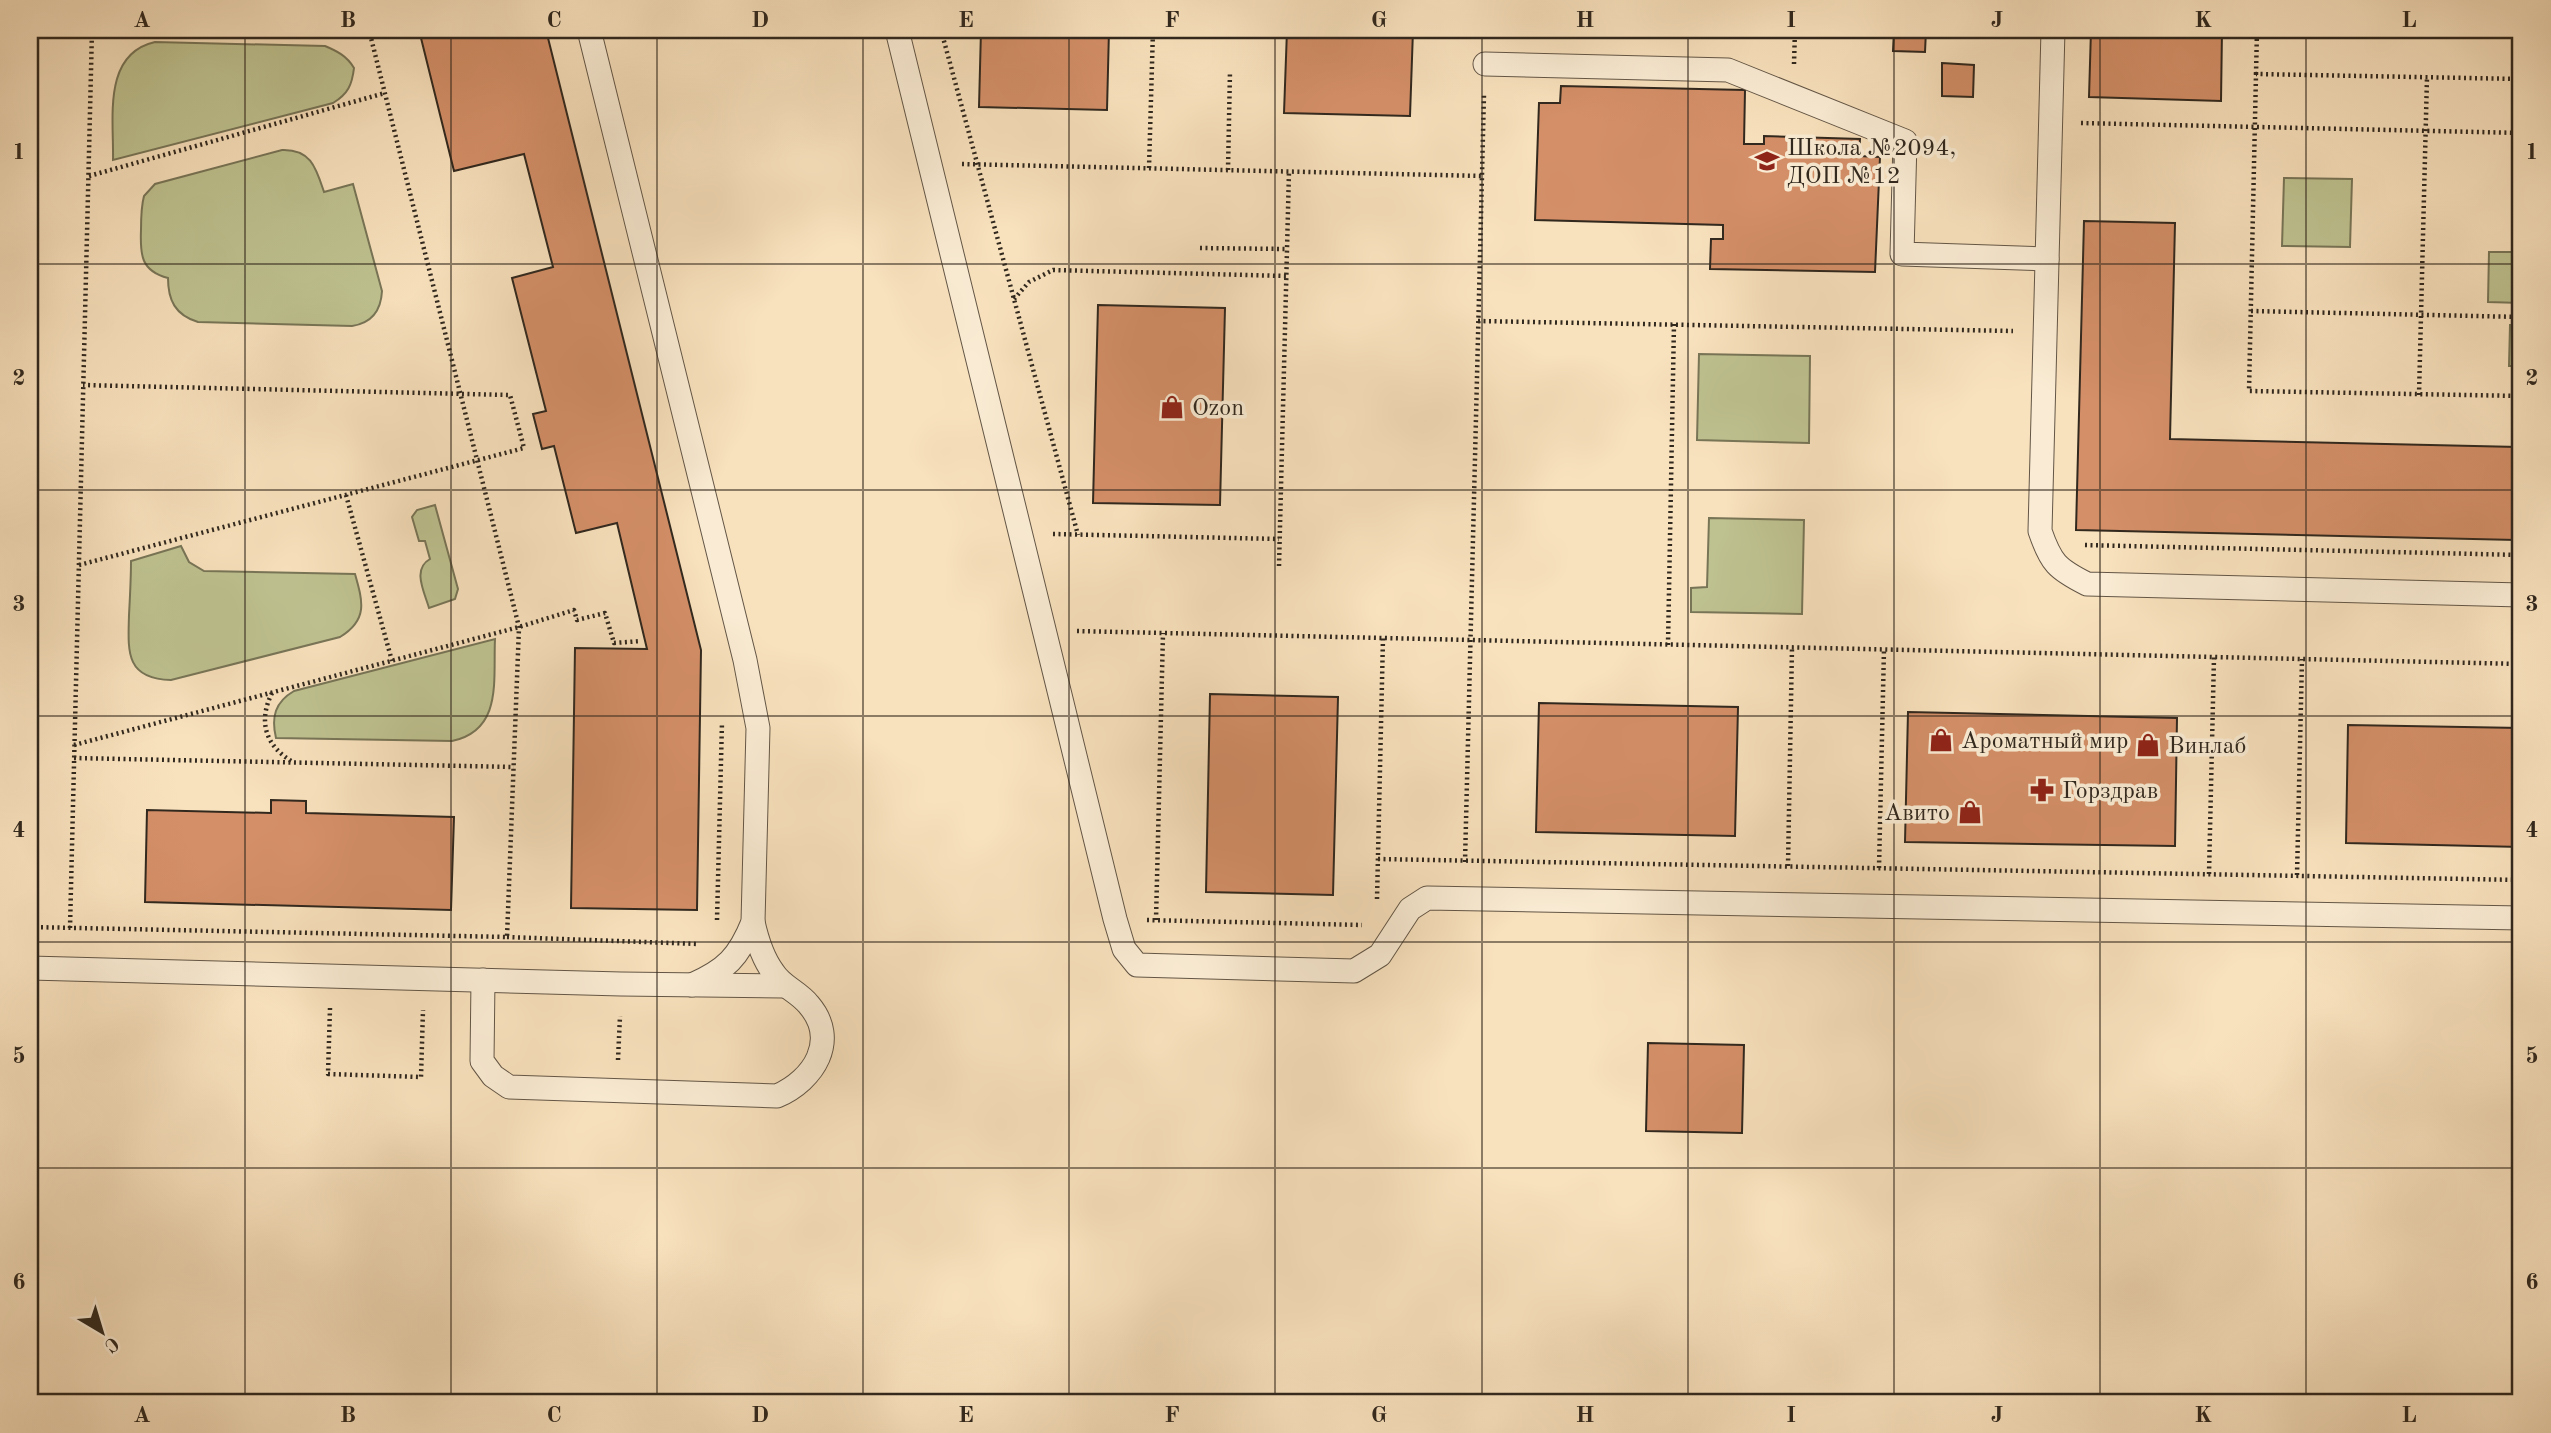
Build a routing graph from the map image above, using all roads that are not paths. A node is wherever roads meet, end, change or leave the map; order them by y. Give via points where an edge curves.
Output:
1 (589, 30) edge
2 (897, 30) edge
3 (2053, 30) edge
4 (1485, 64) road end
5 (2047, 259) junction
6 (2521, 594) edge
7 (2521, 918) edge
8 (753, 922) junction
9 (30, 968) edge
10 (483, 980) junction
11 (692, 985) junction
12 (783, 986) junction

1 - 8 lane via 751,685 758,728
2 - 7 lane via 1115,919 1124,949 1137,965 1354,971 1380,955 1410,909 1427,898
3 - 5 lane
4 - 5 lane via 1728,70 1905,141 1902,254
5 - 6 lane via 2040,531 2048,554 2063,572 2087,584
8 - 11 lane via 732,961
8 - 12 lane via 764,958
9 - 10 lane
10 - 11 lane
10 - 12 lane via 482,1061 492,1076 509,1087 777,1096 804,1081 813,1070 821,1041 811,1007
11 - 12 lane

